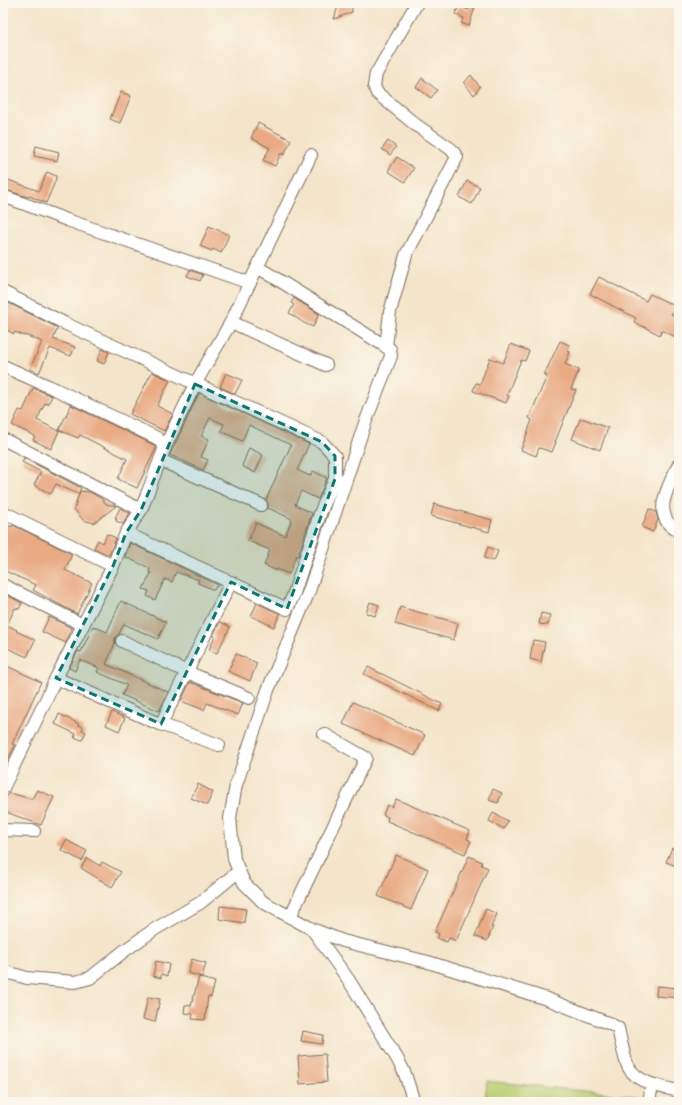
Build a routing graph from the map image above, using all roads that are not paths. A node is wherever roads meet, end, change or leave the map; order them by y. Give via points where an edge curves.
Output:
1 (417, 3) edge
2 (311, 155) dead end
3 (3, 196) edge
4 (264, 271) dead end
5 (250, 283) junction
6 (3, 292) edge
7 (231, 322) junction
8 (386, 347) junction
9 (326, 365) dead end
10 (3, 366) edge
11 (195, 384) junction
12 (3, 440) edge
13 (164, 447) junction
14 (160, 460) junction
15 (679, 464) edge
16 (261, 505) dead end
17 (141, 510) junction
18 (3, 512) edge
19 (679, 531) edge
20 (126, 533) junction
21 (113, 566) junction
22 (231, 582) junction
23 (3, 585) edge
24 (83, 625) junction
25 (122, 641) dead end
26 (187, 672) junction
27 (56, 678) junction
28 (249, 698) dead end
29 (161, 724) junction
30 (324, 734) dead end
31 (219, 745) dead end
32 (3, 788) edge
33 (3, 830) edge
34 (34, 831) dead end
35 (239, 871) junction
36 (290, 917) junction
37 (312, 929) junction
38 (3, 971) edge
39 (652, 1085) junction
40 (679, 1091) edge
41 (414, 1102) edge
42 (650, 1102) edge

1 - 8 street via 376,74 374,86 377,94 416,126 451,149 456,157 406,256 390,312
2 - 5 street
3 - 5 street
4 - 8 street
5 - 7 street
6 - 11 street
7 - 9 street
7 - 11 street
8 - 35 street via 390,349 391,356 365,423 309,591 268,690 236,785 230,818 234,859
10 - 13 street via 157,438
11 - 13 street
11 - 22 street via 322,442 335,456 335,479 321,511 287,609
12 - 17 street
13 - 14 street
14 - 16 street
14 - 17 street
15 - 19 street via 666,492 664,510 667,522
17 - 20 street
18 - 21 street
20 - 21 street
20 - 22 street
21 - 24 street
22 - 26 street
23 - 24 street
24 - 27 street
25 - 26 street
26 - 28 street
26 - 29 street
27 - 29 street
27 - 32 street
29 - 31 street
30 - 36 street via 366,758
33 - 34 street
35 - 36 street via 244,884 263,902
35 - 38 street via 200,903 155,929 90,978 75,982 34,979
36 - 37 street
37 - 39 street via 343,941 428,962 548,998 608,1023 618,1028 628,1068
37 - 41 street via 348,979 398,1060
39 - 40 street
39 - 42 street

